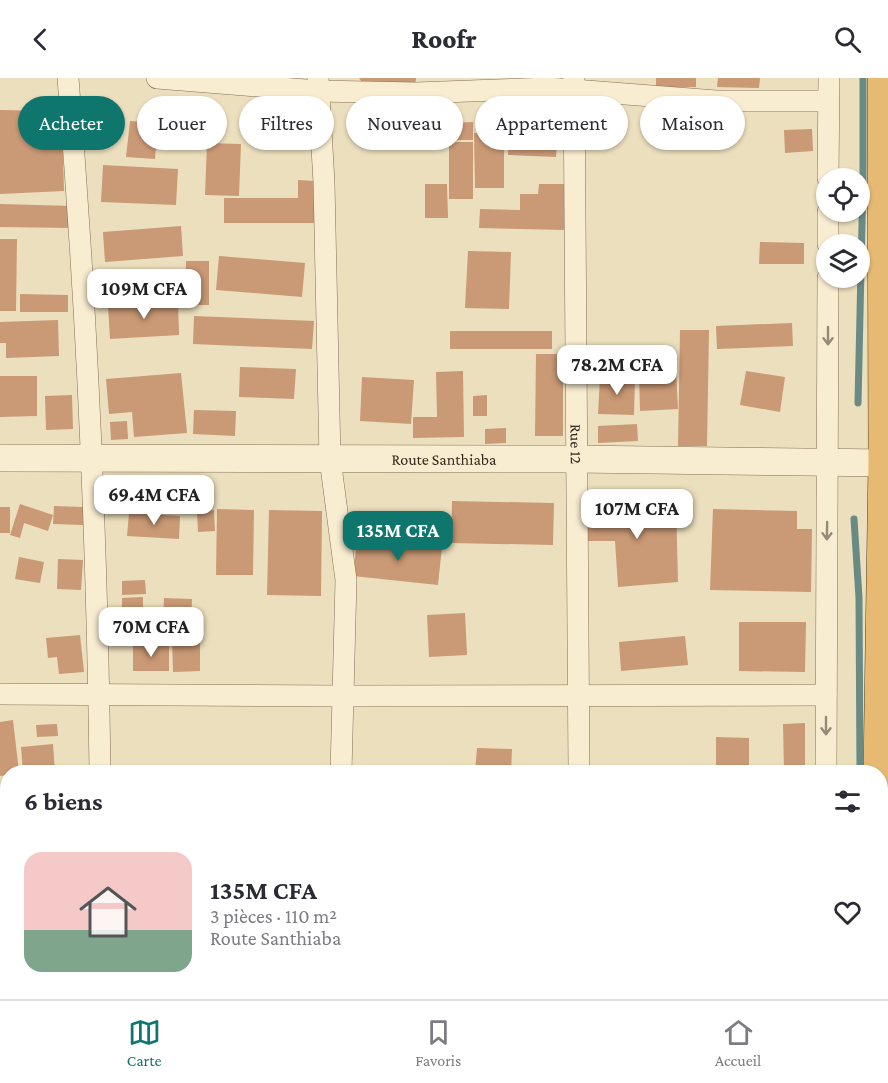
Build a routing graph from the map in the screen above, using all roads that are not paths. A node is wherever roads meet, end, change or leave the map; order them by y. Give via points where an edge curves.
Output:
1 (68, 78) edge
2 (157, 78) edge
3 (828, 78) edge
4 (884, 78) edge
5 (574, 83) edge
6 (318, 84) edge
7 (828, 101) junction
8 (828, 168) edge
9 (828, 288) edge
10 (93, 457) junction
11 (0, 458) edge
12 (330, 459) junction
13 (575, 459) junction
14 (828, 462) junction
15 (887, 463) edge
16 (0, 694) edge
17 (99, 694) junction
18 (578, 695) junction
19 (826, 695) junction
20 (341, 696) junction
21 (100, 765) edge
22 (341, 765) edge
23 (579, 765) edge
24 (826, 765) edge
25 (880, 765) edge

1 - 10 street
2 - 6 street
3 - 7 street
4 - 15 highway
5 - 6 street via 416,93
5 - 7 street via 716,101
5 - 13 street, Rue 12
6 - 12 street
7 - 8 street
9 -> 14 street
10 - 11 street, Route Santhiaba
10 - 12 street, Route Santhiaba
10 - 17 street
12 - 13 street, Route Santhiaba
12 - 20 street via 346,580
13 - 14 street, Route Santhiaba
13 - 18 street, Rue 12
14 - 15 street, Route Santhiaba
14 -> 19 street
15 - 25 highway
16 - 17 street
17 - 20 street
17 - 21 street
18 - 19 street
18 - 20 street
18 - 23 street, Rue 12
19 -> 24 street
20 - 22 street

